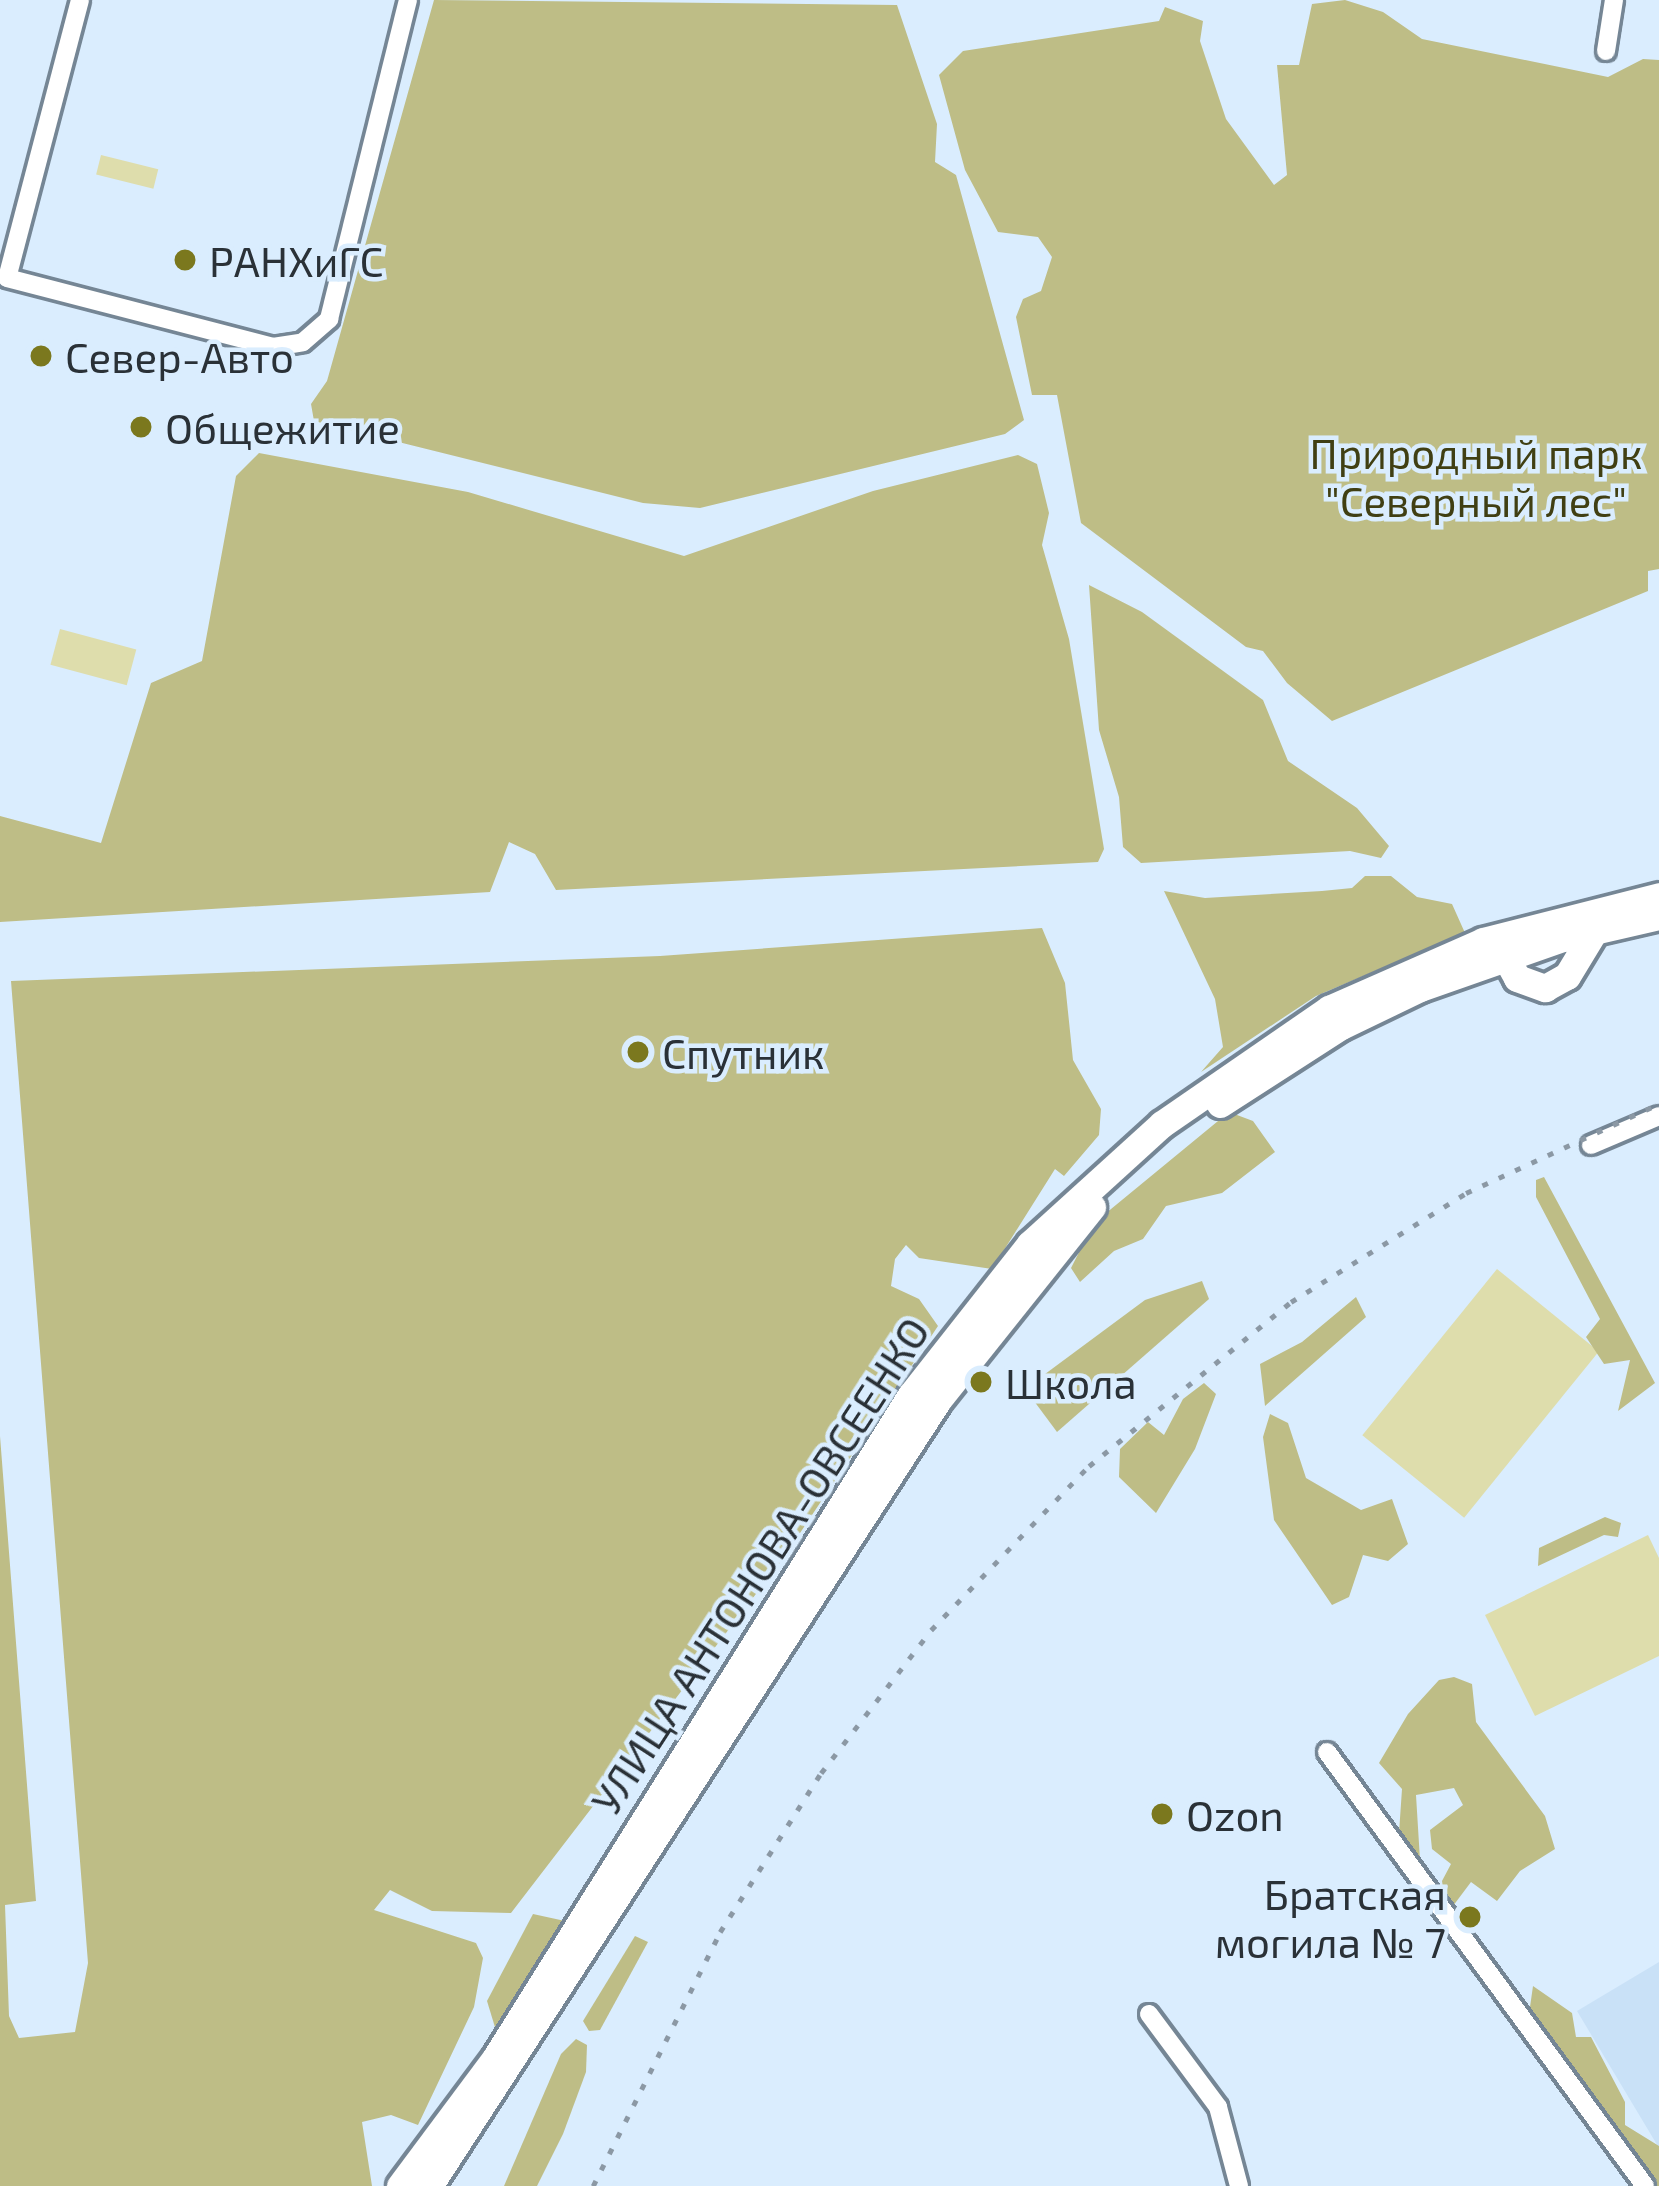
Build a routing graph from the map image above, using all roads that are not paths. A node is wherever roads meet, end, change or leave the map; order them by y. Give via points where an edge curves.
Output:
1 (80, 0) edge
2 (408, 0) edge
3 (1614, 0) edge
4 (1606, 51) dead end
5 (1659, 896) edge
6 (1659, 916) edge
7 (1594, 930) junction
8 (1509, 944) junction
9 (1659, 1116) edge
10 (1591, 1145) dead end
11 (1328, 1752) dead end
12 (1149, 2014) dead end
13 (400, 2186) edge
14 (429, 2186) edge
15 (1239, 2186) edge
16 (1645, 2186) edge

1 - 2 street via 7,278 243,342 303,342 329,319
3 - 4 street
5 - 8 highway, УЛИЦА АНТОНОВА-ОВСЕЕНКО
6 - 7 highway, УЛИЦА АНТОНОВА-ОВСЕЕНКО
7 - 8 highway, УЛИЦА АНТОНОВА-ОВСЕЕНКО
7 - 8 highway via 1552,986 1523,982
8 - 13 highway, УЛИЦА АНТОНОВА-ОВСЕЕНКО via 1329,1009 1252,1058 1089,1185 1030,1244 911,1394 496,2057
8 - 14 highway, УЛИЦА АНТОНОВА-ОВСЕЕНКО via 1266,1071 1101,1197 1046,1257 938,1400
9 - 10 street
11 - 16 street
12 - 15 street via 1218,2107

